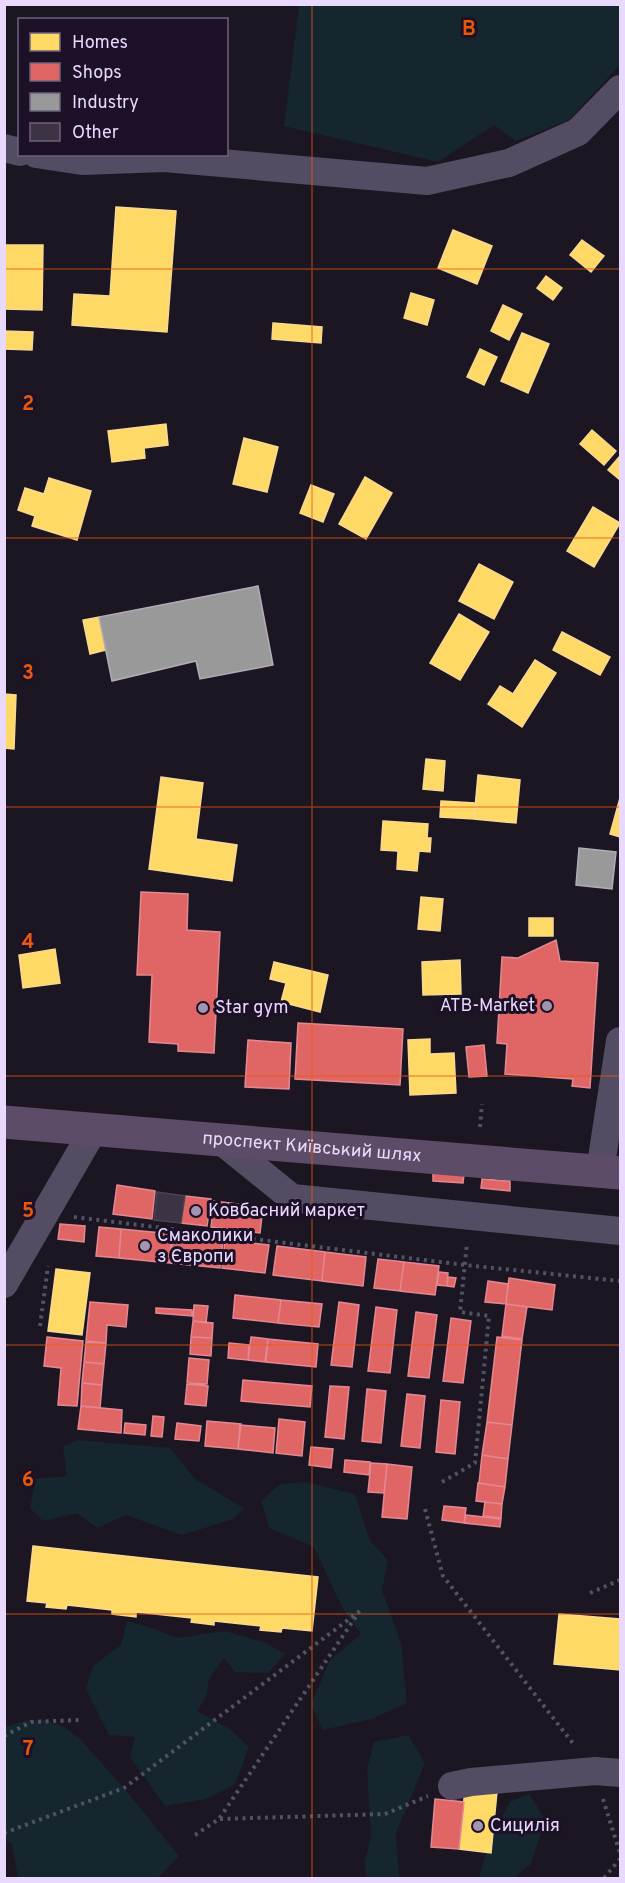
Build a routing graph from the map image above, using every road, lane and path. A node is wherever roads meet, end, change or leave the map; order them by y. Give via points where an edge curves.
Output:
1 (621, 89) edge
2 (49, 156) edge
3 (621, 1041) edge
4 (482, 1104) dead end
5 (4, 1122) edge
6 (480, 1127) dead end
7 (94, 1129) junction
8 (219, 1139) junction
9 (610, 1172) edge
10 (67, 1216) dead end
11 (621, 1231) edge
12 (49, 1259) dead end
13 (465, 1265) junction
14 (621, 1281) edge
15 (4, 1284) edge
16 (40, 1326) dead end
17 (442, 1482) dead end
18 (425, 1509) dead end
19 (621, 1580) edge
20 (590, 1593) dead end
21 (80, 1720) dead end
22 (4, 1736) edge
23 (608, 1772) edge
24 (452, 1786) joint
25 (219, 1819) junction
26 (4, 1833) edge
27 (195, 1835) dead end
28 (621, 1853) edge
29 (621, 1859) edge
30 (604, 1878) edge

1 - 2 street via 578,132 509,162 427,180 164,158 82,161
3 - 9 street
4 - 6 path
5 - 7 main road, проспект Київський шлях
7 - 8 main road, проспект Київський шлях
7 - 15 street
8 - 9 main road, проспект Київський шлях
8 - 11 street via 292,1197
10 - 13 path
12 - 16 path
13 - 14 path
13 - 17 path via 460,1312 489,1316 475,1463
18 - 23 path via 442,1576
19 - 20 path
21 - 22 path via 31,1722
23 - 24 street
23 - 28 path
24 - 25 path via 386,1814
25 - 26 path via 360,1611 124,1788
25 - 27 path
29 - 30 path

